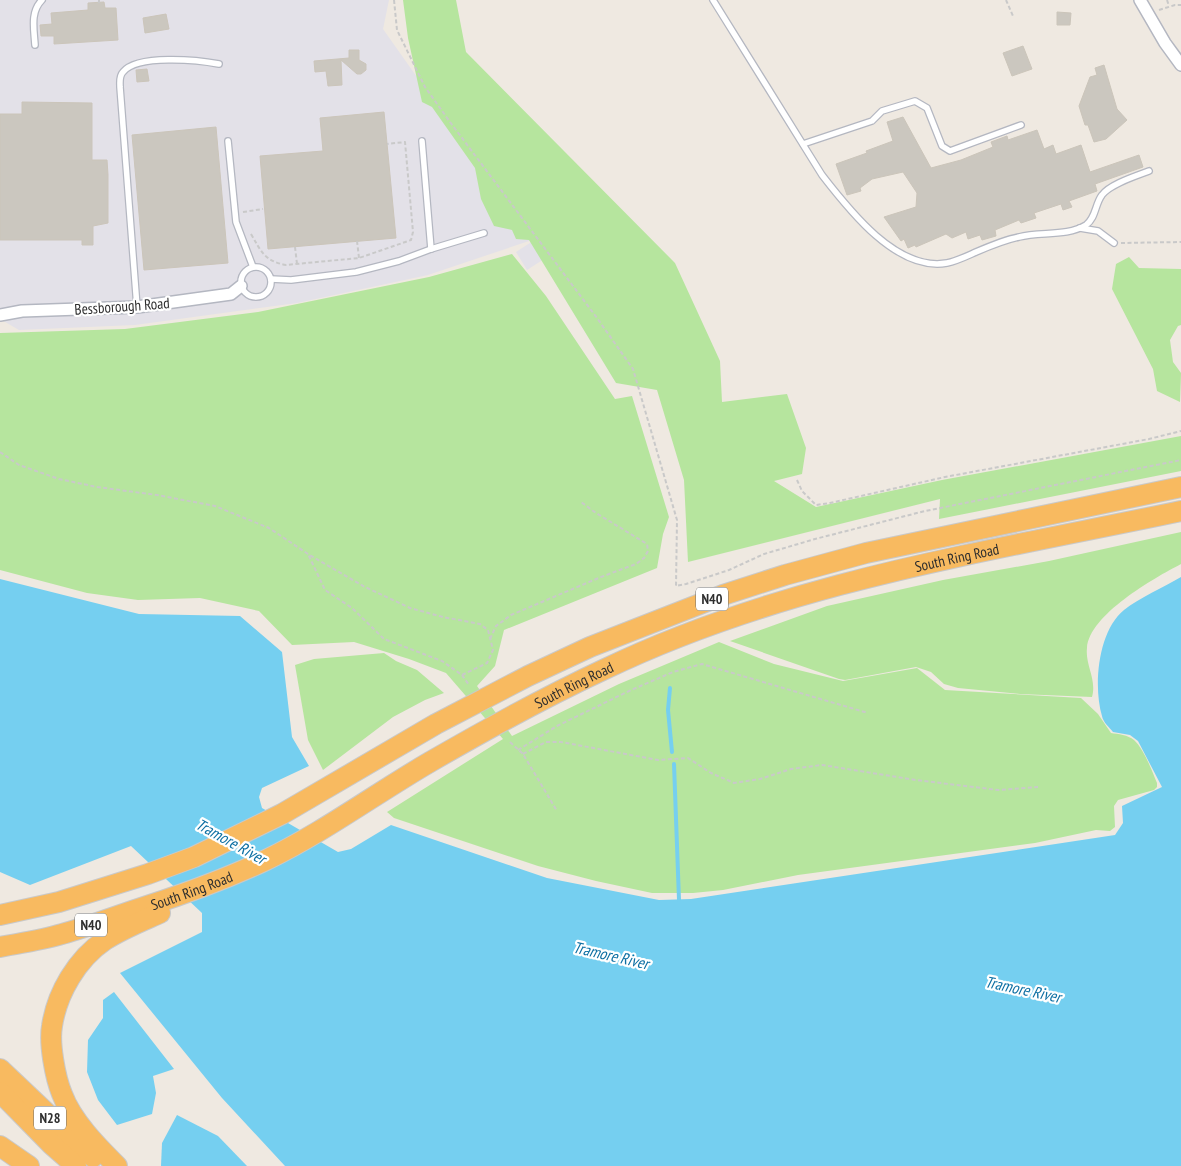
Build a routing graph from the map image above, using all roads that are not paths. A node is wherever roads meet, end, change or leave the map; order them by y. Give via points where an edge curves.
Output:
1 (42, 0) edge
2 (713, 0) edge
3 (1140, 0) edge
4 (35, 45) dead end
5 (219, 64) dead end
6 (1181, 65) edge
7 (1021, 125) dead end
8 (228, 141) dead end
9 (422, 141) dead end
10 (803, 144) junction
11 (1149, 171) dead end
12 (1078, 228) junction
13 (484, 233) dead end
14 (1114, 243) road end
15 (431, 249) junction
16 (253, 267) junction
17 (271, 279) junction
18 (242, 286) junction
19 (137, 307) junction
20 (0, 315) edge
21 (1181, 487) edge
22 (1181, 511) edge
23 (184, 898) junction
24 (0, 915) edge
25 (0, 947) edge
26 (0, 1069) edge
27 (0, 1092) edge
28 (0, 1146) edge
29 (29, 1166) edge
30 (76, 1166) edge
31 (102, 1166) edge
32 (117, 1166) edge

1 - 4 lane via 34,17
2 - 10 lane
3 - 6 street
5 - 19 lane via 182,60 142,63 128,68 121,76
7 - 10 lane via 950,151 942,146 927,108 915,101 882,111 872,121
8 - 16 lane via 236,222
9 - 15 lane
10 - 12 lane via 833,190 870,232 902,254 923,261 947,263 1020,236
11 - 12 lane via 1108,188 1100,197 1092,219
12 - 14 lane via 1098,231
13 - 15 lane
15 - 17 lane via 356,272 291,280
16 - 17 lane via 267,271
16 - 18 lane via 244,272
17 - 18 lane via 270,289 257,297 247,294
18 - 19 street, Bessborough Road via 231,294
19 - 20 street, Bessborough Road via 22,311
21 - 24 highway, South Ring Road / N40 via 866,553 723,595 590,647 520,680 436,724 282,814 194,857 59,902
22 - 23 highway, South Ring Road / N40 via 867,577 740,614 669,640 604,669 516,715 430,762 267,860
23 - 25 highway, South Ring Road / N40 via 60,935
23 - 32 highway via 104,941 78,965 61,995 51,1027 53,1060 62,1094 82,1128
26 - 31 highway, N28
27 - 30 highway, N28
28 - 29 highway

